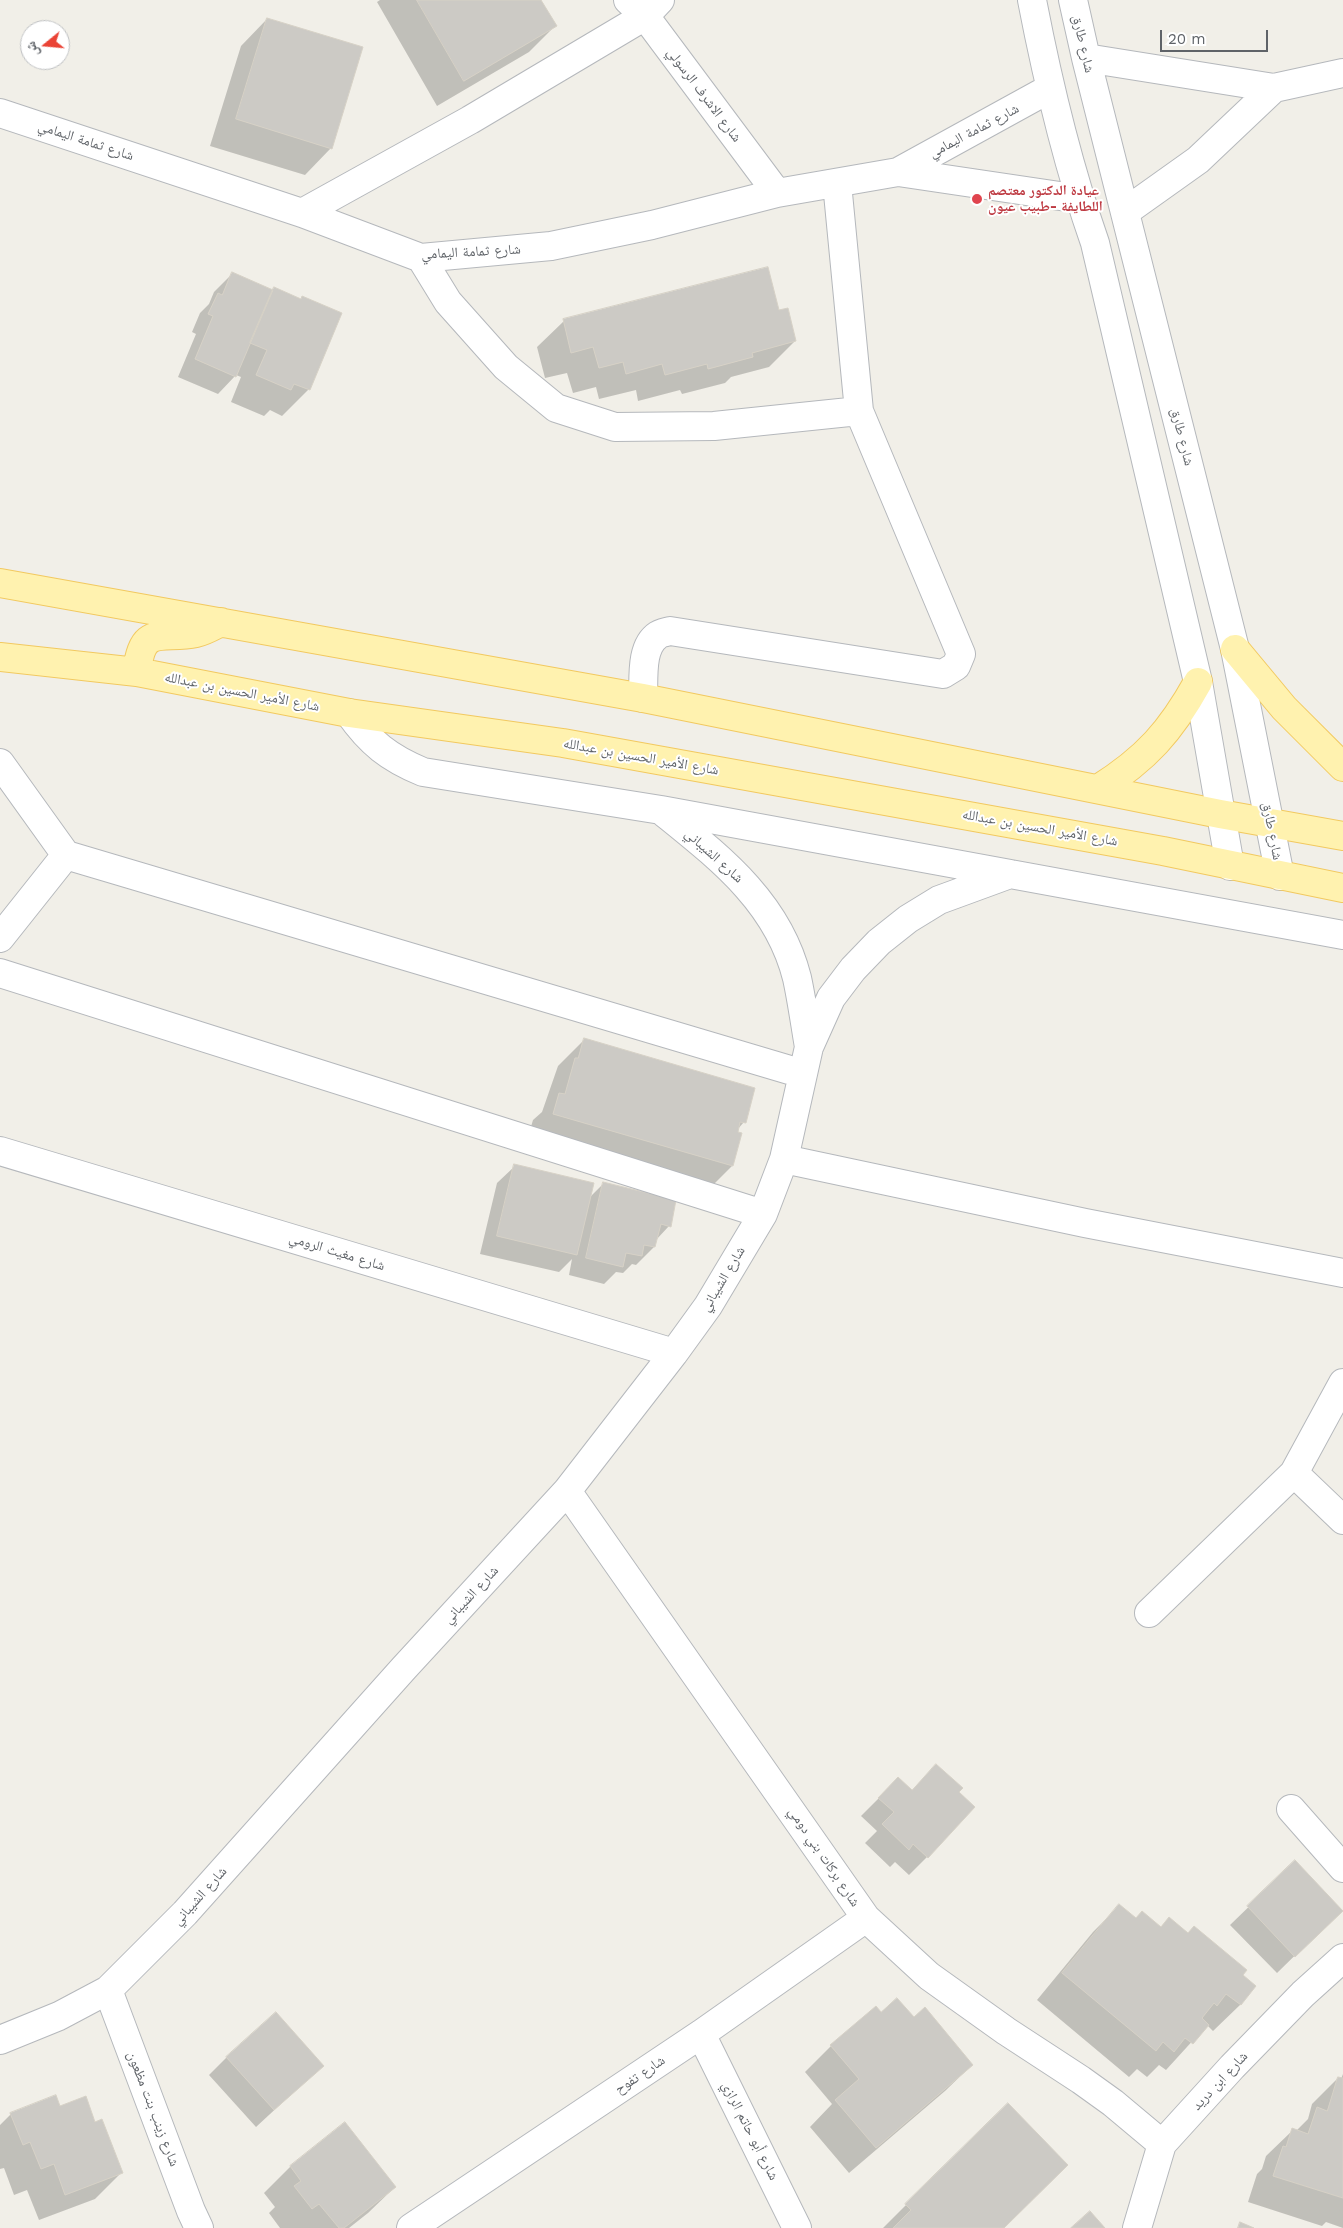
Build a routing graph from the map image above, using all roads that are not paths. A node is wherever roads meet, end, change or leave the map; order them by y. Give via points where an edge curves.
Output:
1 (1032, 0) edge
2 (1073, 0) edge
3 (644, 5) edge
4 (1086, 58) junction
5 (1343, 73) edge
6 (1274, 88) junction
7 (1049, 89) junction
8 (0, 113) edge
9 (898, 172) junction
10 (836, 182) junction
11 (777, 193) junction
12 (1080, 199) junction
13 (1125, 212) junction
14 (302, 213) junction
15 (421, 258) junction
16 (859, 411) junction
17 (0, 583) edge
18 (222, 621) junction
19 (1236, 649) junction
20 (0, 657) edge
21 (137, 672) junction
22 (1198, 682) junction
23 (643, 698) junction
24 (349, 713) junction
25 (0, 763) edge
26 (1343, 767) edge
27 (1098, 789) junction
28 (661, 810) junction
29 (1220, 814) junction
30 (1270, 822) junction
31 (1343, 836) edge
32 (66, 855) junction
33 (1230, 866) junction
34 (1010, 874) junction
35 (1280, 876) junction
36 (1343, 888) edge
37 (1343, 935) edge
38 (0, 938) edge
39 (0, 973) edge
40 (809, 1046) junction
41 (803, 1074) junction
42 (0, 1151) edge
43 (784, 1159) junction
44 (763, 1214) junction
45 (1343, 1273) edge
46 (674, 1353) junction
47 (1343, 1383) edge
48 (1294, 1473) junction
49 (567, 1490) junction
50 (1343, 1520) edge
51 (1148, 1613) dead end
52 (1291, 1809) dead end
53 (1343, 1868) edge
54 (866, 1918) junction
55 (1343, 1958) edge
56 (108, 1990) junction
57 (701, 2034) junction
58 (0, 2040) edge
59 (1162, 2144) junction
60 (199, 2228) edge
61 (411, 2228) edge
62 (797, 2228) edge
63 (1137, 2228) edge

1 - 7 street
2 - 4 street, شارع طارق
3 - 11 street, شارع الاشرف الرسولي
3 - 14 street via 470,120
4 - 6 street
4 - 13 street, شارع طارق
5 - 6 street
6 - 13 street via 1198,160
7 - 9 street, شارع ثمامة اليمامي
7 - 12 street
8 - 14 street, شارع ثمامة اليمامي
9 - 10 street, شارع ثمامة اليمامي
9 - 12 street, شارع ثمامة اليمامي
10 - 11 street, شارع ثمامة اليمامي
10 - 16 street
11 - 15 street, شارع ثمامة اليمامي via 652,225 551,246
12 - 22 street via 1095,243
13 - 19 street, شارع طارق
14 - 15 street, شارع ثمامة اليمامي
15 - 16 street via 448,302 506,366 556,408 615,427 714,426
16 - 23 street via 961,654 956,666 943,674 670,631 658,635 650,646 645,659
17 - 18 main road
18 - 21 main road via 196,633 154,637 145,642 140,651
18 - 23 main road
19 - 26 main road via 1284,708
19 - 30 street, شارع طارق
20 - 21 main road, شارع الأمير الحسين بن عبدالله
21 - 24 main road, شارع الأمير الحسين بن عبدالله
22 - 27 main road via 1167,732 1146,754
22 - 29 street
23 - 27 main road
24 - 28 street via 381,750 424,772
24 - 33 main road, شارع الأمير الحسين بن عبدالله via 563,743 762,777
25 - 32 street
27 - 29 main road
28 - 34 street
28 - 40 street, شارع الشيباني via 736,873 773,922 796,977
29 - 30 main road
29 - 33 street
30 - 31 main road
30 - 35 street, شارع طارق
32 - 38 street
32 - 41 street
33 - 35 main road, شارع الأمير الحسين بن عبدالله
34 - 37 street
34 - 40 street, شارع الشيباني via 939,900 879,942 831,998
35 - 36 main road, شارع الأمير الحسين بن عبدالله
39 - 44 street
40 - 41 street, شارع الشيباني
41 - 43 street, شارع الشيباني
42 - 46 street, شارع مغيث الرومي
43 - 44 street, شارع الشيباني
43 - 45 street via 1085,1223
44 - 46 street, شارع الشيباني via 708,1306
46 - 49 street, شارع الشيباني
47 - 48 street
48 - 50 street
48 - 51 street
49 - 54 street, شارع بركات بني دومي
49 - 56 street, شارع الشيباني via 185,1913
52 - 53 street
54 - 57 street, شارع تفوح
54 - 59 street, شارع بركات بني دومي via 929,1976 1113,2103
55 - 59 street, شارع ابن دريد via 1303,1994
56 - 58 street, شارع الشيباني via 59,2016
56 - 60 street, شارع زينب بنت مظعون
57 - 61 street, شارع تفوح
57 - 62 street, شارع أبو حاتم الرازي
59 - 63 street, شارع ابن دريد

